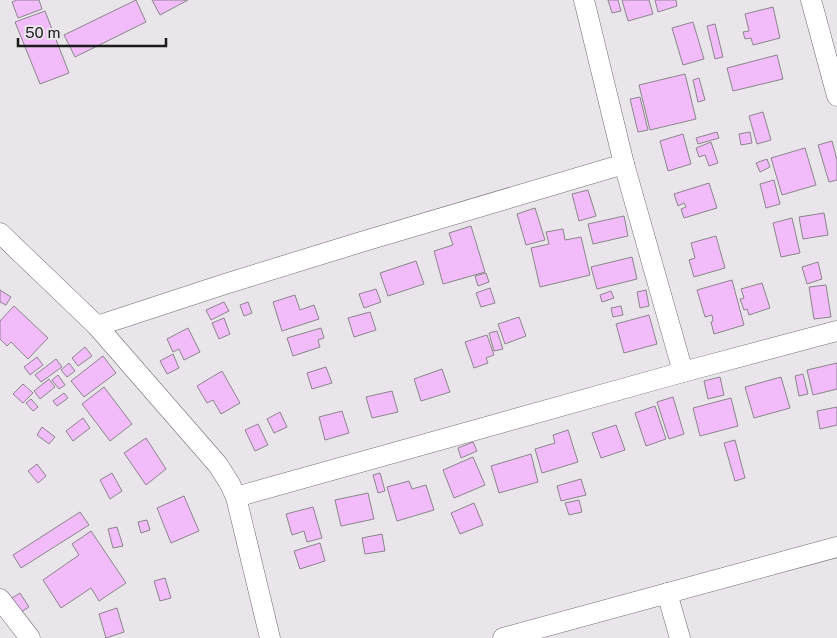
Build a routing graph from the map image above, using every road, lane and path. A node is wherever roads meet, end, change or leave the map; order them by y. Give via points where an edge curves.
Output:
1 (584, 0) edge
2 (811, 0) edge
3 (837, 96) edge
4 (624, 164) junction
5 (0, 232) edge
6 (97, 326) junction
7 (837, 331) edge
8 (683, 372) junction
9 (236, 497) junction
10 (836, 552) edge
11 (667, 594) junction
12 (0, 599) edge
13 (30, 638) edge
14 (270, 638) edge
15 (503, 638) edge
16 (680, 638) edge

1 - 4 street
2 - 3 street
4 - 6 street via 361,242
4 - 8 street
5 - 6 street
6 - 9 street via 218,465
7 - 8 street
8 - 9 street
9 - 14 street
10 - 11 street
11 - 15 street
11 - 16 street
12 - 13 street

